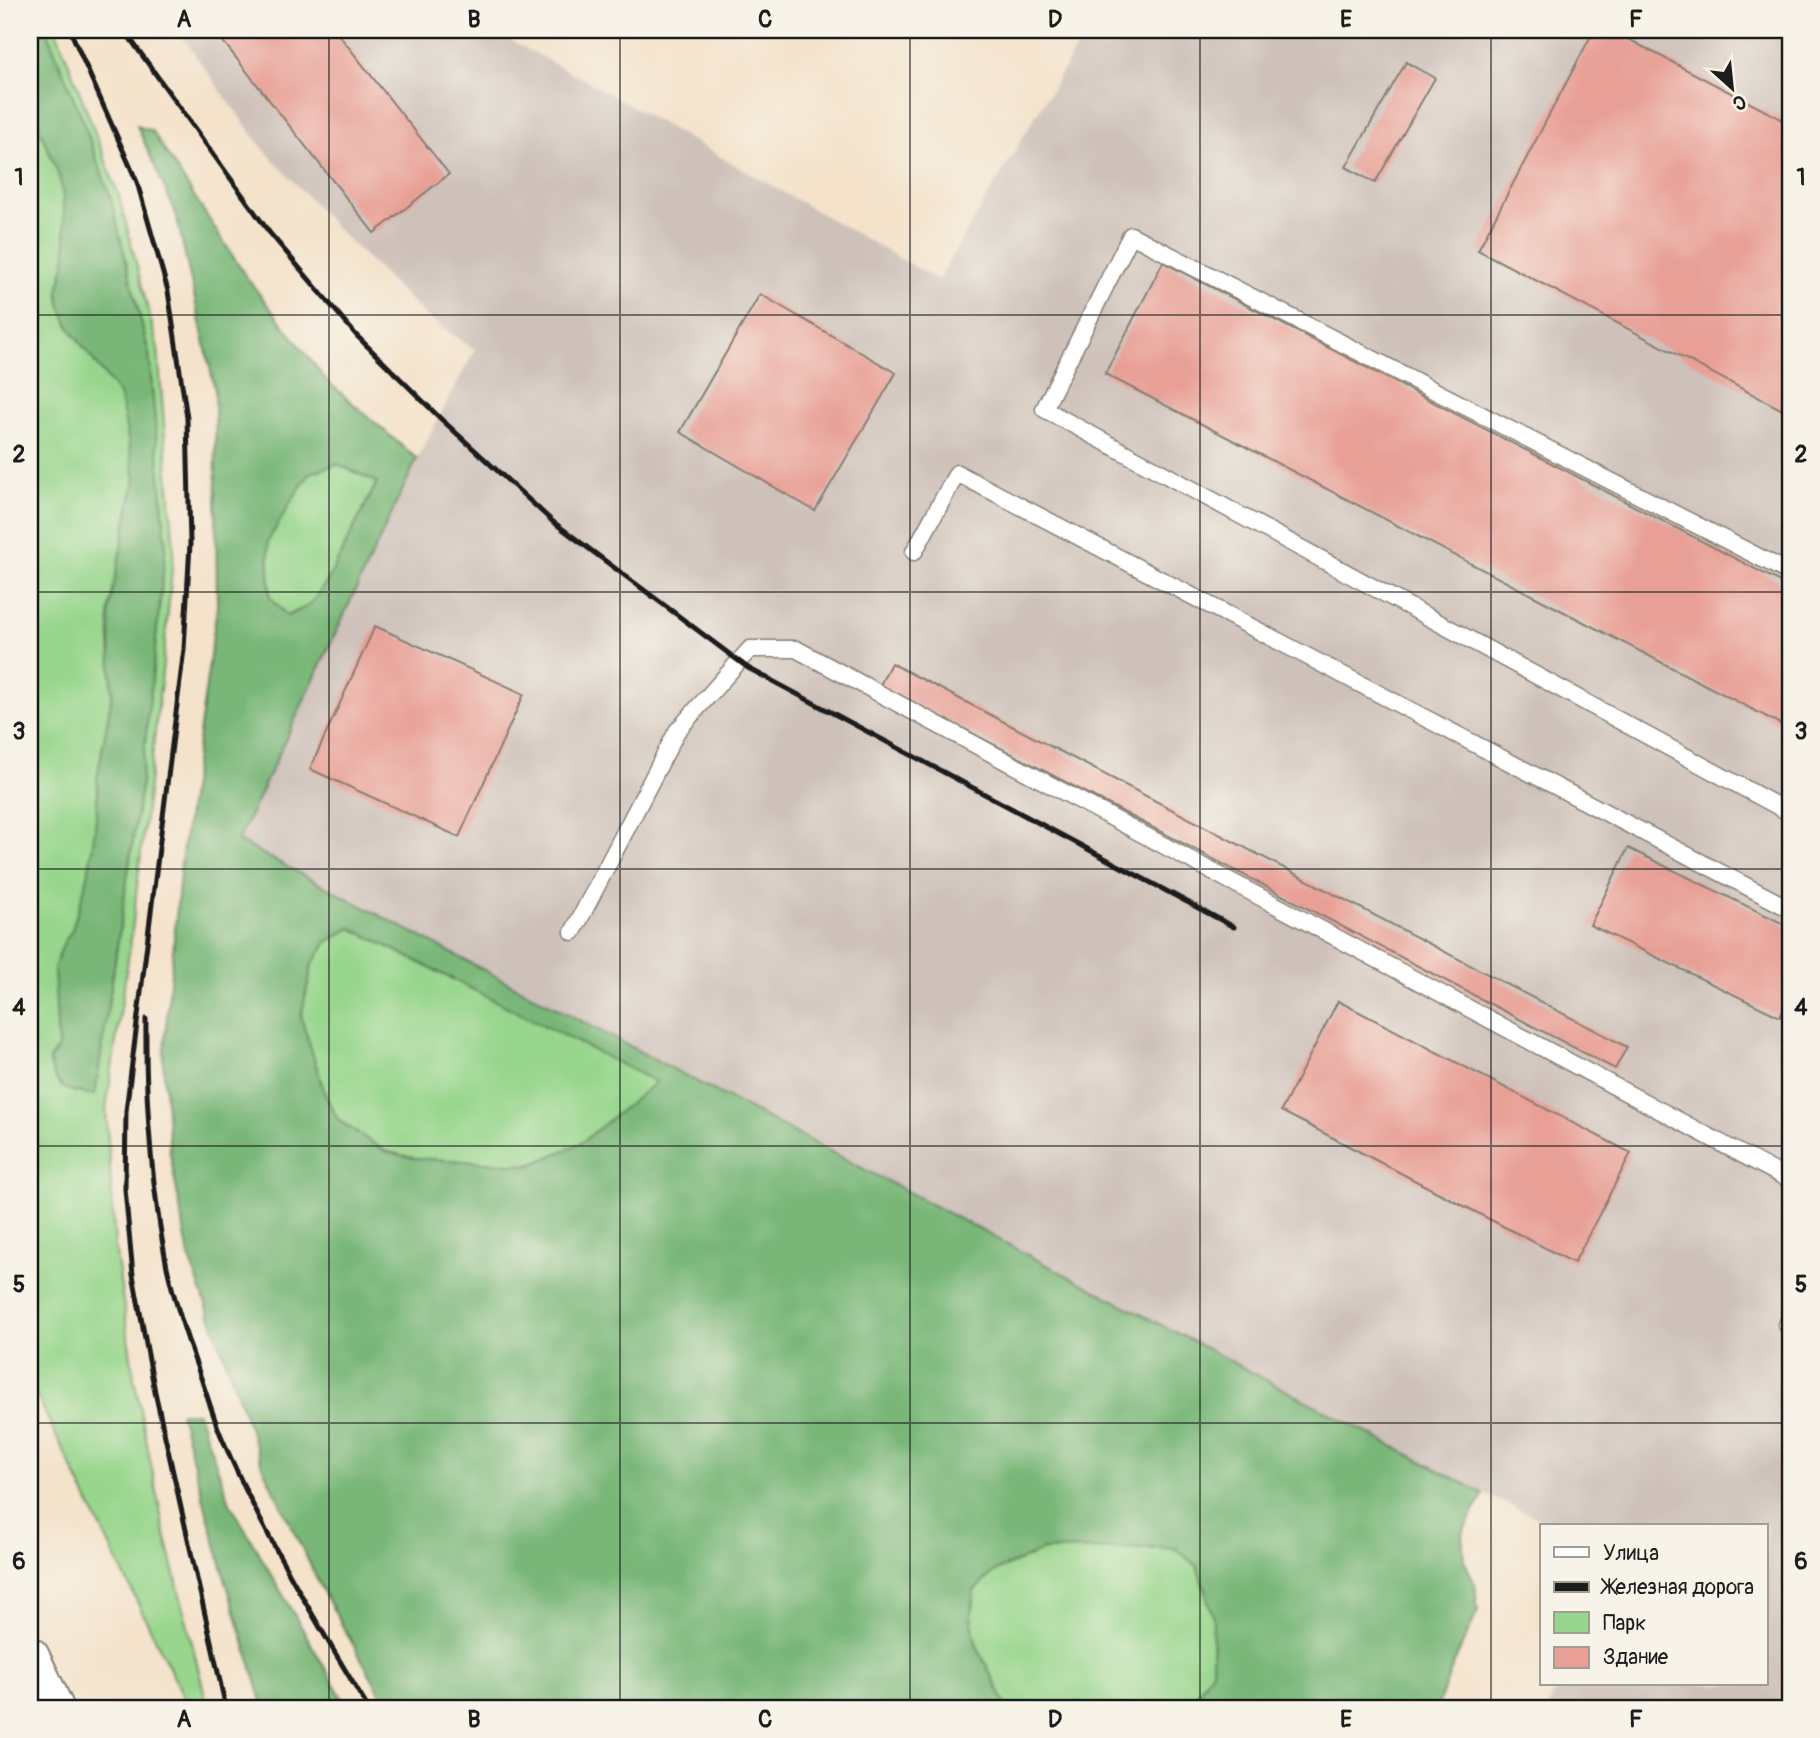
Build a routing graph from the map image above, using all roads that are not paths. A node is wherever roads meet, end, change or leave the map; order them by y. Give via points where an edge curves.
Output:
1 (914, 552) dead end
2 (1790, 573) edge
3 (1790, 813) edge
4 (1790, 909) edge
5 (573, 932) dead end
6 (1790, 1180) edge
7 (1790, 1318) edge
8 (1790, 1326) edge
9 (30, 1657) edge
10 (54, 1708) edge

1 - 4 lane via 957,473
2 - 3 lane via 1131,235 1044,409
5 - 6 lane via 677,731 750,649 796,649
7 - 8 lane
9 - 10 street

